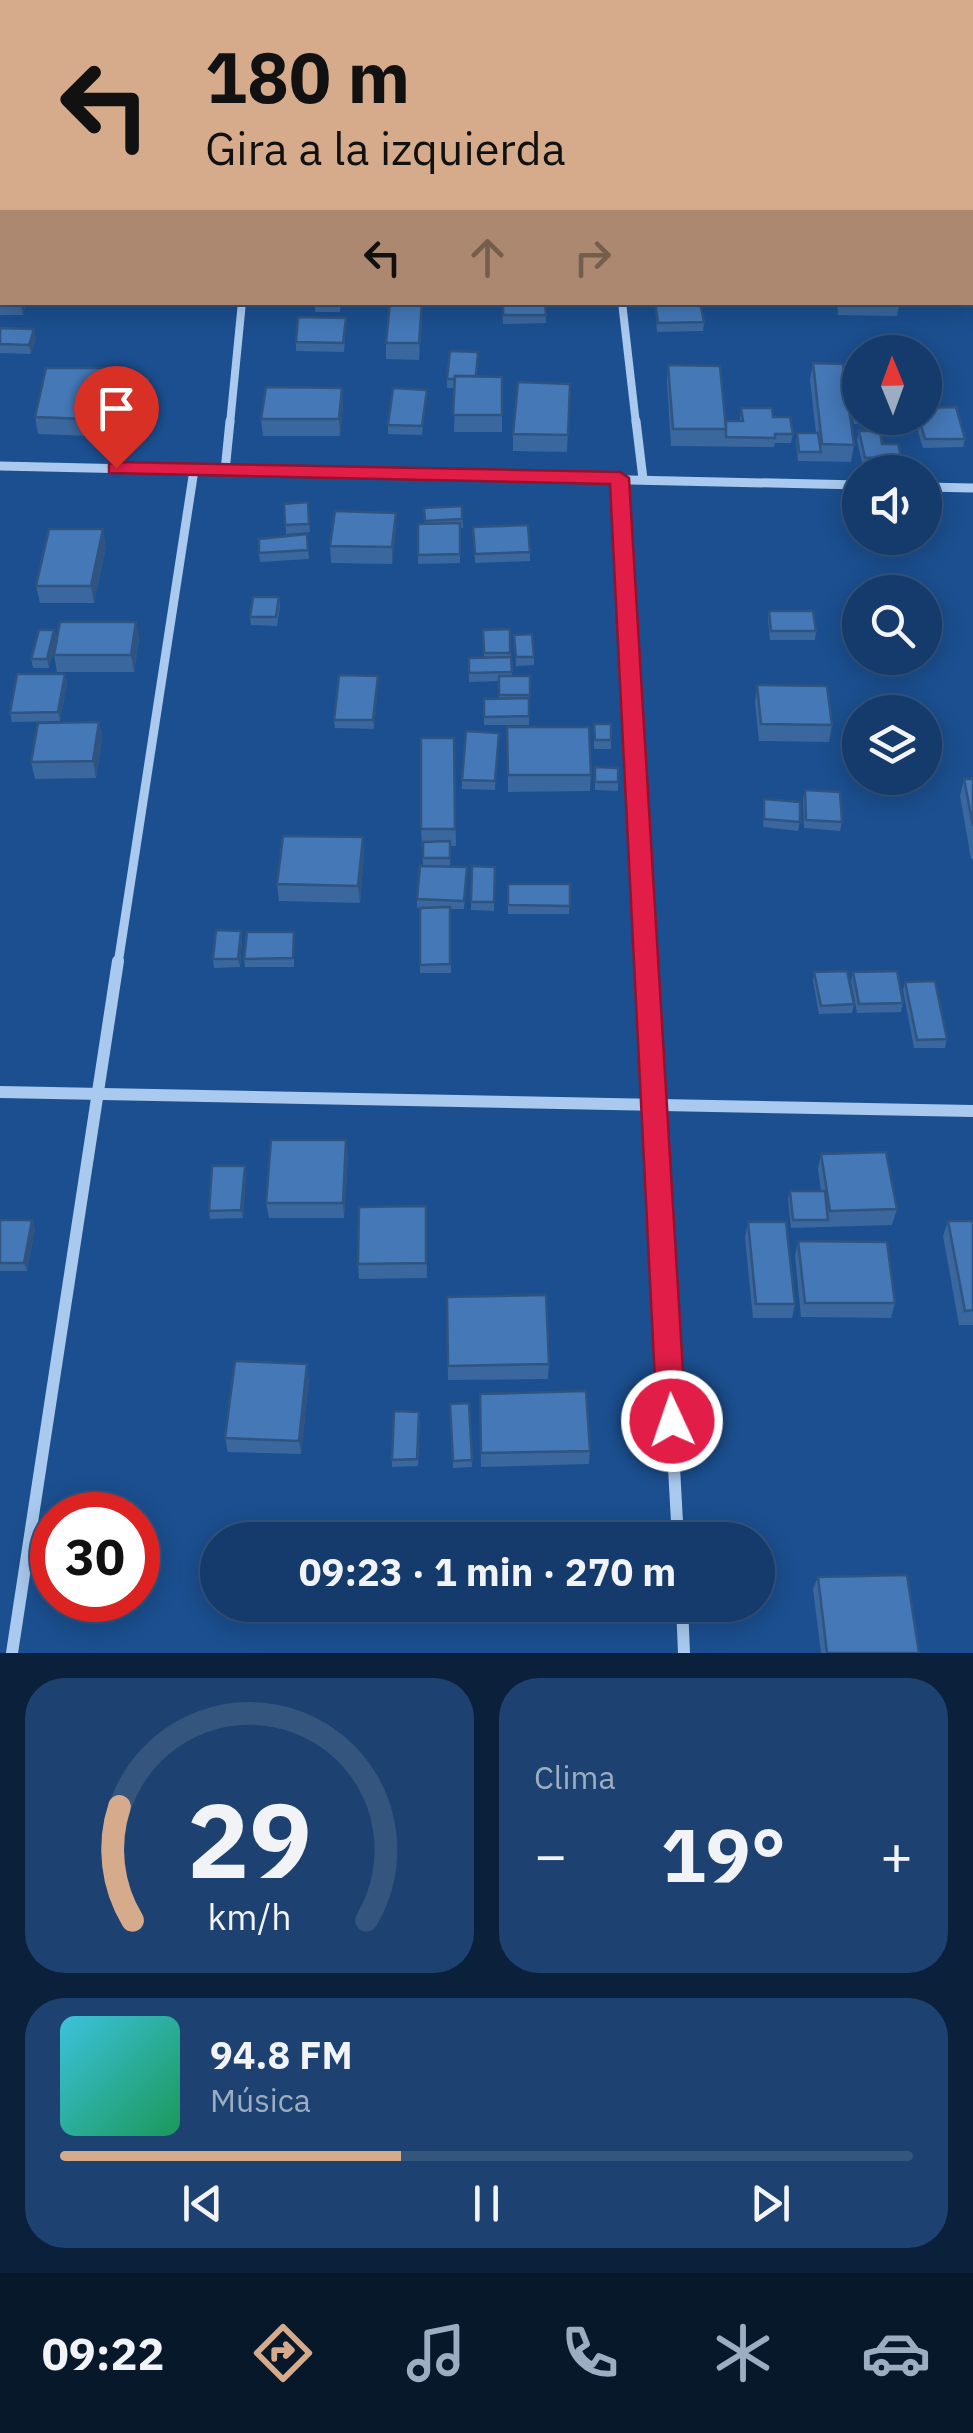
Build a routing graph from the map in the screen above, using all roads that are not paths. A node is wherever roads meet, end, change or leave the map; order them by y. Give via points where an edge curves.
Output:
1 (242, 305) edge
2 (622, 305) edge
3 (0, 466) edge
4 (194, 470) junction
5 (225, 470) junction
6 (620, 478) junction
7 (644, 479) junction
8 (842, 484) edge
9 (942, 487) edge
10 (973, 488) edge
11 (0, 1092) edge
12 (98, 1094) junction
13 (654, 1104) junction
14 (973, 1111) edge
15 (677, 1522) edge
16 (683, 1622) edge
17 (12, 1653) edge
18 (684, 1653) edge

1 - 5 street
2 - 7 street
3 - 4 street
4 - 5 street
4 - 12 street
5 - 6 street
6 - 7 street
6 - 13 street
7 - 8 street
9 - 10 street
11 - 12 street
12 - 13 street
12 - 17 street
13 - 14 street
13 - 15 street
16 - 18 street

